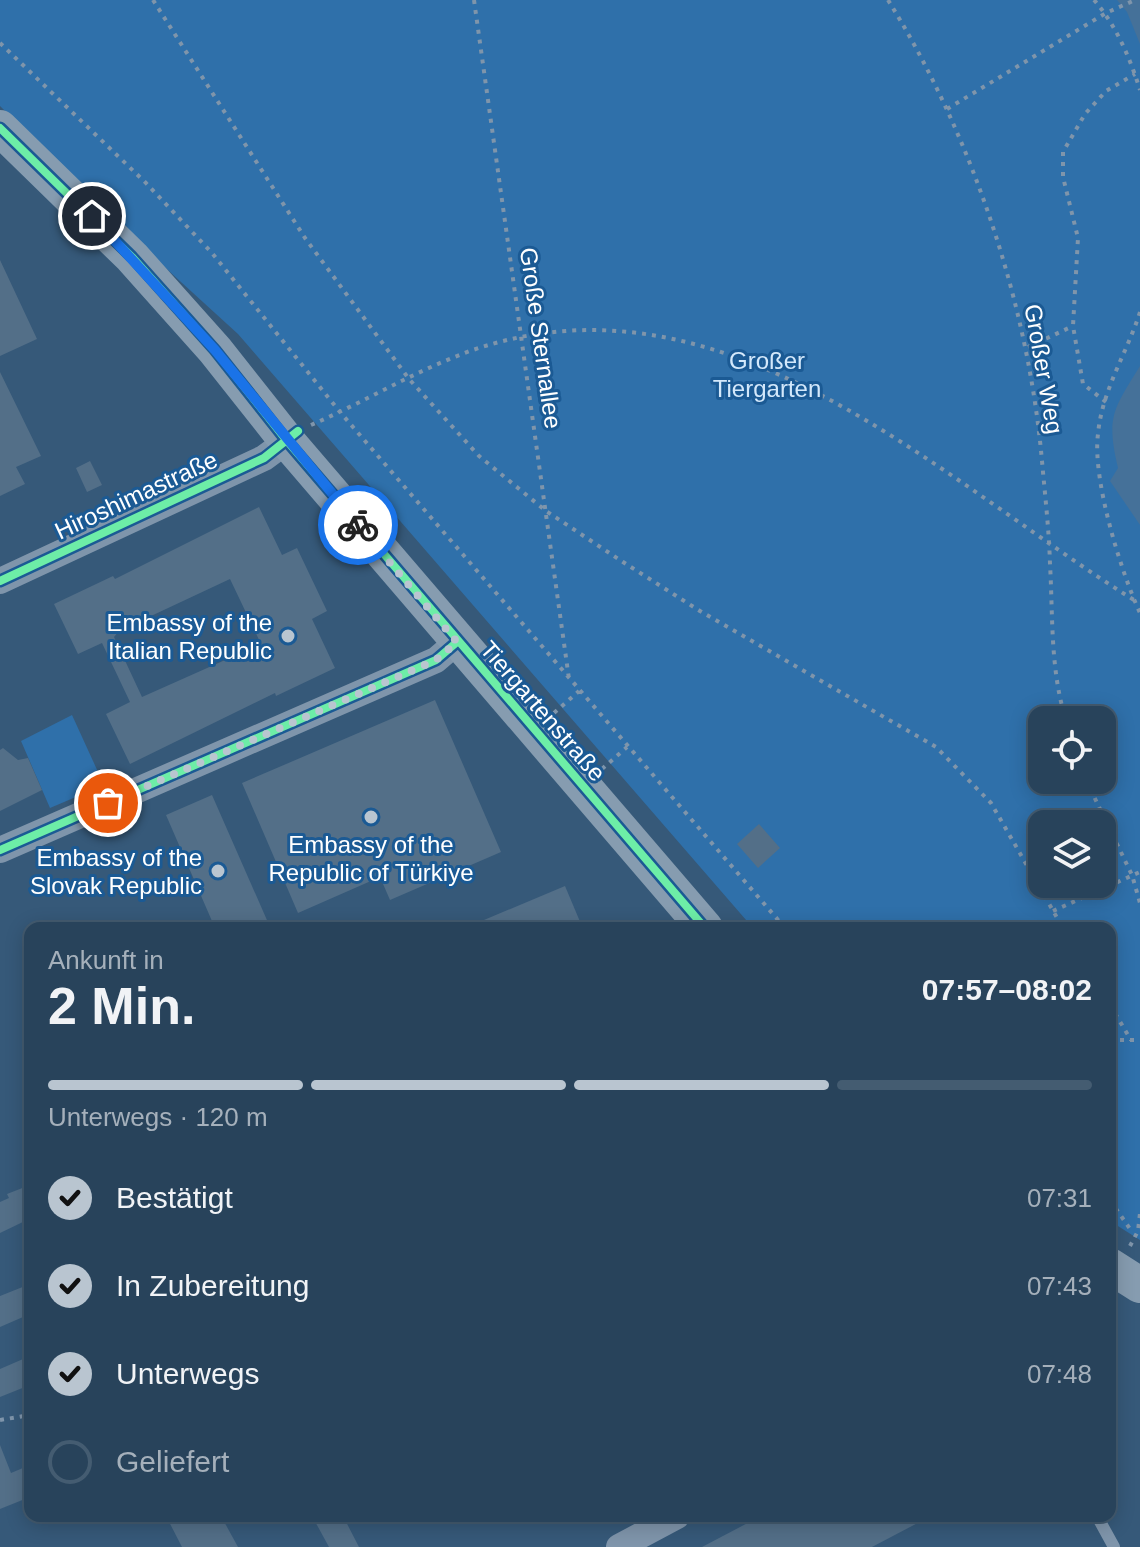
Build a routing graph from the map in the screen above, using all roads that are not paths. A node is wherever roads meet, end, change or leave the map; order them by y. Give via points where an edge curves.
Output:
1 (0, 128) edge
2 (292, 436) junction
3 (0, 581) edge
4 (457, 642) junction
5 (0, 850) edge
6 (700, 922) edge
7 (666, 1522) edge
8 (1100, 1522) edge
9 (1110, 1546) edge
10 (619, 1547) edge

1 - 2 main road, Tiergartenstraße via 132,257
2 - 3 street, Hiroshimastraße via 264,458
2 - 4 main road, Tiergartenstraße
4 - 5 street via 436,660
4 - 6 main road, Tiergartenstraße
7 - 10 street
8 - 9 lane

